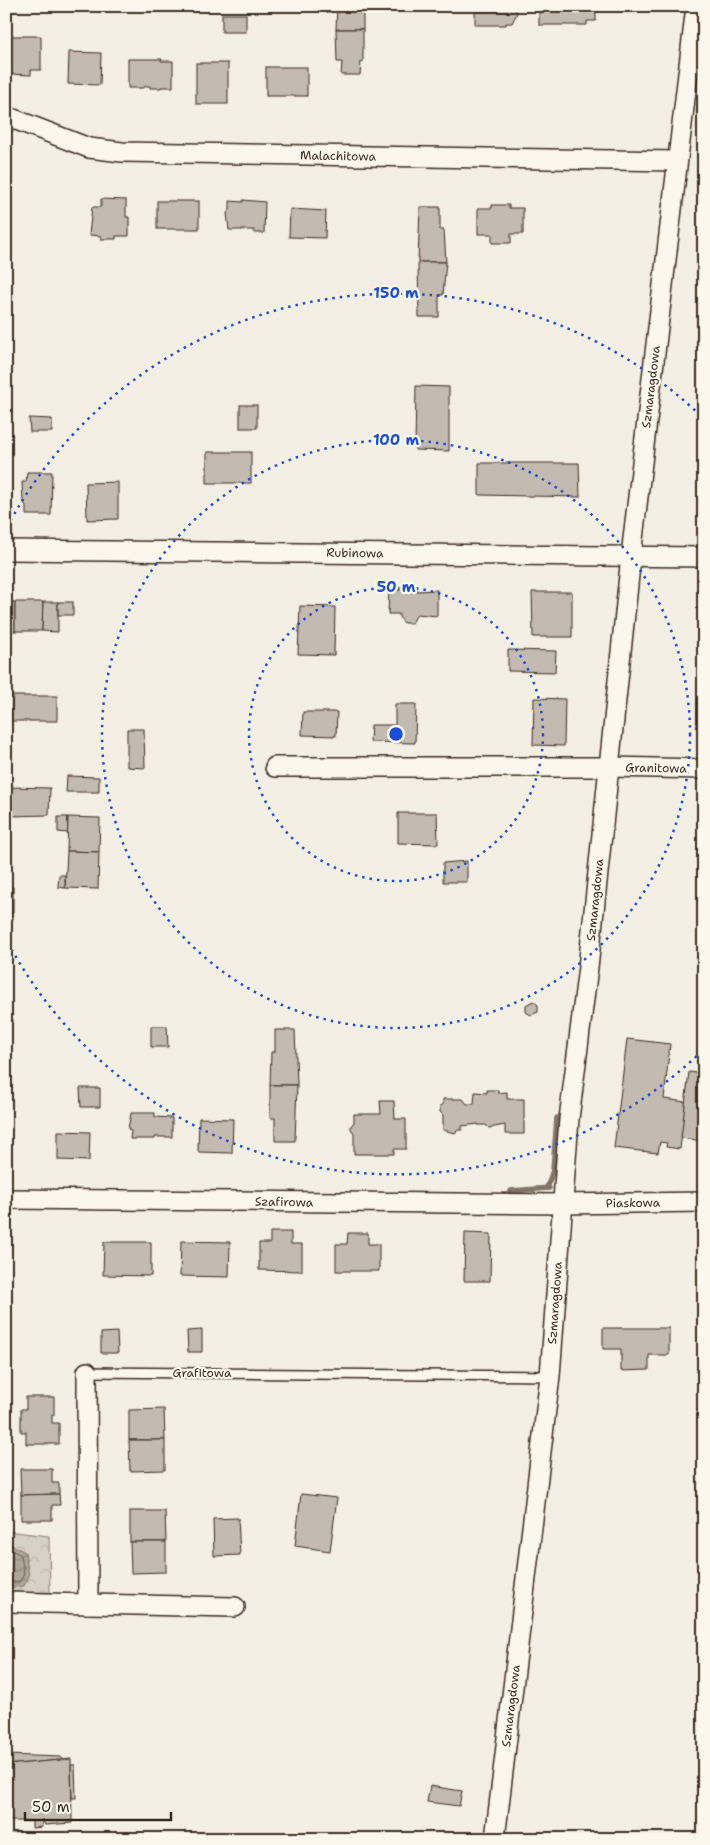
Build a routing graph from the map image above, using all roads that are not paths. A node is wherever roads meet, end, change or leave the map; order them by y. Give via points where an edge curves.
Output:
1 (696, 6) edge
2 (6, 116) edge
3 (676, 160) junction
4 (6, 550) edge
5 (631, 556) junction
6 (704, 557) edge
7 (275, 767) dead end
8 (609, 767) junction
9 (704, 769) edge
10 (6, 1199) edge
11 (704, 1202) edge
12 (562, 1204) junction
13 (87, 1372) joint
14 (550, 1376) junction
15 (6, 1602) edge
16 (88, 1604) junction
17 (235, 1607) dead end
18 (495, 1839) edge

1 - 3 street, Szmaragdowa
2 - 3 street, Malachitowa via 89,148 122,152
3 - 5 street, Szmaragdowa
4 - 5 street, Rubinowa
5 - 6 street, Rubinowa
5 - 8 street, Szmaragdowa
7 - 8 street
8 - 9 street, Granitowa
8 - 12 street, Szmaragdowa
10 - 12 street, Szafirowa
11 - 12 street, Piaskowa
12 - 14 street, Szmaragdowa
13 - 14 lane, Grafitowa
13 - 16 street, Grafitowa
14 - 18 street, Szmaragdowa
15 - 16 street
16 - 17 street

